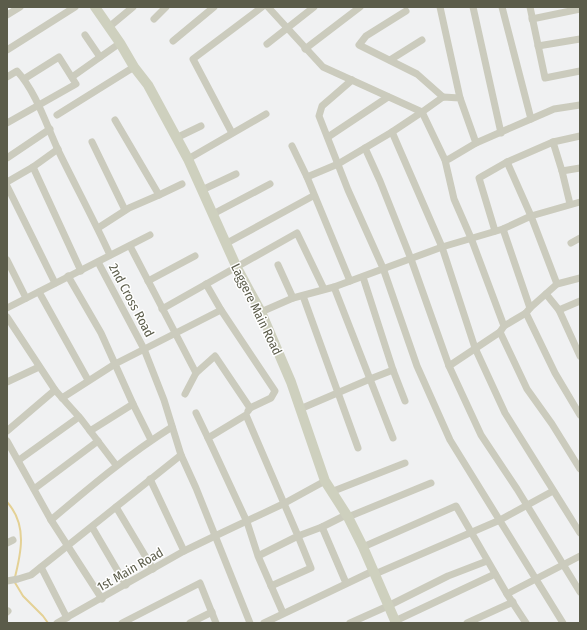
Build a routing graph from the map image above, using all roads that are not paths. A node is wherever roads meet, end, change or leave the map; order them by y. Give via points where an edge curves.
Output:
1 (20, 7) edge
2 (75, 7) edge
3 (95, 7) edge
4 (133, 7) edge
5 (166, 7) edge
6 (214, 7) edge
7 (262, 7) edge
8 (268, 7) edge
9 (314, 7) edge
10 (360, 7) edge
11 (440, 7) edge
12 (473, 7) edge
13 (502, 7) edge
14 (530, 7) edge
15 (580, 9) edge
16 (406, 10) dead end
17 (7, 15) edge
18 (154, 19) dead end
19 (532, 20) junction
20 (108, 27) junction
21 (286, 28) junction
22 (85, 35) dead end
23 (580, 38) edge
24 (422, 40) dead end
25 (173, 41) dead end
26 (120, 43) junction
27 (267, 44) dead end
28 (538, 46) junction
29 (305, 49) junction
30 (7, 50) edge
31 (100, 57) junction
32 (390, 60) junction
33 (134, 67) junction
34 (580, 71) edge
35 (7, 76) edge
36 (72, 77) junction
37 (24, 78) junction
38 (352, 80) junction
39 (388, 97) junction
40 (443, 97) junction
41 (460, 98) junction
42 (580, 105) edge
43 (38, 106) junction
44 (422, 112) junction
45 (266, 114) dead end
46 (57, 115) dead end
47 (531, 119) junction
48 (115, 120) dead end
49 (7, 123) edge
50 (201, 126) dead end
51 (50, 129) junction
52 (392, 132) junction
53 (232, 133) junction
54 (501, 133) junction
55 (580, 136) edge
56 (328, 137) junction
57 (176, 138) junction
58 (92, 142) dead end
59 (553, 142) junction
60 (476, 143) junction
61 (292, 146) dead end
62 (364, 148) junction
63 (58, 149) junction
64 (7, 158) edge
65 (188, 159) junction
66 (445, 160) junction
67 (507, 162) junction
68 (338, 164) junction
69 (33, 167) junction
70 (580, 168) edge
71 (562, 171) junction
72 (236, 174) dead end
73 (306, 177) junction
74 (7, 182) edge
75 (182, 184) dead end
76 (270, 184) dead end
77 (7, 186) edge
78 (202, 190) junction
79 (159, 196) junction
80 (313, 196) junction
81 (580, 202) edge
82 (570, 204) junction
83 (125, 210) junction
84 (213, 214) junction
85 (531, 216) junction
86 (98, 228) junction
87 (503, 229) junction
88 (495, 231) junction
89 (150, 235) dead end
90 (471, 238) junction
91 (580, 238) edge
92 (226, 243) junction
93 (571, 243) dead end
94 (130, 246) junction
95 (442, 247) junction
96 (110, 255) junction
97 (195, 256) dead end
98 (411, 258) junction
99 (7, 260) edge
100 (98, 262) junction
101 (278, 265) dead end
102 (237, 268) junction
103 (383, 268) junction
104 (81, 271) junction
105 (68, 276) junction
106 (363, 277) junction
107 (580, 278) edge
108 (148, 281) junction
109 (350, 281) junction
110 (55, 283) junction
111 (206, 284) junction
112 (557, 284) junction
113 (334, 287) junction
114 (324, 289) junction
115 (39, 292) junction
116 (546, 294) junction
117 (303, 296) junction
118 (26, 298) junction
119 (293, 298) junction
120 (580, 301) edge
121 (7, 308) edge
122 (162, 309) junction
123 (221, 310) junction
124 (528, 310) junction
125 (559, 310) junction
126 (261, 312) junction
127 (7, 317) edge
128 (502, 329) junction
129 (175, 334) junction
130 (475, 348) junction
131 (144, 349) junction
132 (580, 356) edge
133 (115, 364) junction
134 (449, 366) junction
135 (39, 367) junction
136 (393, 370) junction
137 (196, 373) junction
138 (370, 379) junction
139 (88, 380) junction
140 (7, 382) edge
141 (55, 390) junction
142 (338, 393) junction
143 (185, 394) dead end
144 (62, 398) junction
145 (405, 401) dead end
146 (134, 404) junction
147 (250, 408) junction
148 (300, 409) junction
149 (196, 413) dead end
150 (580, 414) edge
151 (246, 415) junction
152 (79, 417) junction
153 (172, 427) junction
154 (7, 431) edge
155 (90, 431) junction
156 (208, 438) junction
157 (393, 438) dead end
158 (151, 440) junction
159 (7, 441) edge
160 (98, 441) junction
161 (358, 448) dead end
162 (181, 455) junction
163 (19, 460) junction
164 (405, 463) dead end
165 (116, 466) junction
166 (580, 469) edge
167 (150, 480) junction
168 (325, 481) junction
169 (431, 483) dead end
170 (34, 489) junction
171 (553, 491) junction
172 (331, 492) junction
173 (283, 504) junction
174 (527, 505) junction
175 (116, 507) junction
176 (347, 516) junction
177 (52, 520) junction
178 (500, 520) junction
179 (246, 522) junction
180 (92, 527) junction
181 (322, 527) junction
182 (471, 533) junction
183 (580, 533) edge
184 (215, 536) junction
185 (298, 536) junction
186 (68, 546) junction
187 (363, 547) junction
188 (184, 552) junction
189 (258, 556) junction
190 (580, 556) edge
191 (487, 561) junction
192 (563, 564) junction
193 (42, 567) junction
194 (153, 570) junction
195 (374, 573) junction
196 (496, 574) junction
197 (536, 579) junction
198 (7, 581) edge
199 (346, 583) junction
200 (126, 585) junction
201 (271, 586) junction
202 (580, 592) edge
203 (507, 594) junction
204 (102, 599) junction
205 (513, 602) junction
206 (388, 606) junction
207 (212, 612) junction
208 (283, 613) junction
209 (67, 618) junction
210 (395, 622) edge
211 (57, 623) edge
212 (122, 623) edge
213 (190, 623) edge
214 (216, 623) edge
215 (250, 623) edge
216 (264, 623) edge
217 (350, 623) edge
218 (467, 623) edge
219 (526, 623) edge
220 (563, 623) edge

1 - 17 street
2 - 30 street
3 - 20 street, Laggere Main Road
4 - 20 street
5 - 18 street
6 - 25 street
7 - 53 street via 193,59
8 - 21 street
9 - 21 street
10 - 29 street
11 - 41 street
12 - 54 street
13 - 47 street
14 - 19 street
15 - 19 street
16 - 32 street via 366,36 359,45
19 - 28 street
20 - 26 street, Laggere Main Road
21 - 27 street
21 - 29 street
22 - 31 street
23 - 28 street
24 - 32 street
26 - 31 street
26 - 33 street, Laggere Main Road
28 - 34 street via 545,78
29 - 38 street via 323,67
31 - 36 street
32 - 40 street via 417,74
33 - 46 street
33 - 57 street, Laggere Main Road via 148,85
35 - 37 street via 17,71
36 - 37 street via 58,57
36 - 43 street via 76,84
37 - 43 street
38 - 39 street
38 - 56 street via 322,106 319,116
39 - 44 street
39 - 56 street
40 - 41 street
40 - 44 street
41 - 60 street
42 - 47 street via 554,109
43 - 49 street
43 - 51 street
44 - 52 street
44 - 66 street
45 - 53 street
47 - 54 street
48 - 79 street
50 - 57 street
51 - 63 street
51 - 64 street
52 - 62 street
52 - 95 street
53 - 65 street
54 - 60 street
55 - 59 street
56 - 68 street
57 - 65 street, Laggere Main Road
58 - 83 street
59 - 67 street
59 - 71 street
60 - 66 street
61 - 73 street
62 - 68 street
62 - 98 street
63 - 69 street
63 - 86 street
65 - 78 street, Laggere Main Road
66 - 90 street via 454,199
67 - 85 street
67 - 88 street via 479,178
68 - 73 street
68 - 103 street
69 - 74 street
69 - 104 street
70 - 71 street
71 - 82 street
72 - 78 street
73 - 80 street
75 - 79 street
76 - 84 street
77 - 110 street
78 - 84 street, Laggere Main Road
79 - 83 street
80 - 92 street
80 - 109 street
81 - 82 street
82 - 85 street
83 - 86 street
84 - 92 street, Laggere Main Road
85 - 87 street
85 - 112 street
86 - 96 street
87 - 88 street
87 - 124 street
88 - 90 street
89 - 94 street
90 - 95 street
90 - 128 street
91 - 93 street
92 - 102 street, Laggere Main Road
94 - 96 street
94 - 108 street
95 - 98 street
95 - 130 street
96 - 100 street
97 - 108 street
98 - 103 street
98 - 134 street
99 - 118 street
100 - 104 street
100 - 131 street, 2nd Cross Road
101 - 119 street
102 - 111 street
102 - 114 street via 297,233
102 - 126 street, Laggere Main Road
103 - 106 street
103 - 178 street via 417,366 443,426
104 - 105 street
105 - 110 street
105 - 133 street via 101,333
106 - 109 street
106 - 136 street
107 - 112 street
108 - 122 street
109 - 113 street
110 - 115 street
111 - 122 street
111 - 123 street
112 - 116 street
113 - 114 street
113 - 138 street
114 - 117 street
115 - 118 street
115 - 139 street
116 - 124 street
116 - 125 street
117 - 119 street
117 - 142 street
118 - 121 street
119 - 126 street
120 - 125 street
122 - 129 street
123 - 129 street
123 - 147 street via 275,391 271,398
124 - 128 street
124 - 150 street via 555,373
125 - 132 street
126 - 148 street, Laggere Main Road
127 - 135 street
128 - 130 street
128 - 166 street via 527,389
129 - 131 street
129 - 137 street
130 - 134 street
130 - 171 street via 505,413
131 - 133 street
131 - 153 street, 2nd Cross Road
133 - 139 street
133 - 146 street
134 - 174 street via 481,435
135 - 140 street
135 - 141 street
136 - 138 street
136 - 145 street
137 - 143 street
137 - 147 street via 215,356
138 - 142 street
138 - 157 street
139 - 144 street
141 - 144 street
141 - 154 street
142 - 148 street
142 - 161 street
144 - 152 street
146 - 155 street
146 - 158 street
147 - 151 street
148 - 168 street, Laggere Main Road
149 - 156 street
151 - 156 street
151 - 173 street
152 - 155 street
152 - 163 street
153 - 158 street
153 - 162 street, 2nd Cross Road
155 - 160 street
156 - 179 street
158 - 165 street
159 - 163 street
160 - 165 street
160 - 170 street
162 - 167 street
162 - 184 street, 2nd Cross Road
163 - 170 street
164 - 172 street
165 - 177 street
167 - 175 street
167 - 188 street
168 - 172 street, Laggere Main Road
168 - 173 street, 1st Main Road
169 - 176 street
170 - 177 street
171 - 174 street
171 - 183 street
172 - 176 street, Laggere Main Road
173 - 179 street, 1st Main Road
173 - 185 street
174 - 178 street
174 - 192 street
175 - 180 street
175 - 194 street
176 - 181 street
176 - 187 street, Laggere Main Road
177 - 186 street
178 - 182 street
178 - 197 street
179 - 184 street, 1st Main Road
179 - 189 street
180 - 186 street
180 - 200 street
181 - 185 street
181 - 199 street
182 - 187 street via 456,506
182 - 191 street
182 - 195 street
184 - 188 street, 1st Main Road
184 - 215 street, 2nd Cross Road
185 - 189 street
185 - 201 street via 311,568
186 - 193 street
186 - 204 street
187 - 195 street, Laggere Main Road
188 - 194 street, 1st Main Road
189 - 201 street
190 - 192 street
191 - 196 street
191 - 206 street via 448,576
192 - 197 street
192 - 202 street
193 - 198 street via 31,575
193 - 209 street
194 - 200 street, 1st Main Road
195 - 199 street
195 - 206 street, Laggere Main Road
196 - 203 street
196 - 210 street
197 - 203 street
197 - 220 street
199 - 208 street
200 - 204 street, 1st Main Road
201 - 208 street
203 - 205 street
204 - 209 street, 1st Main Road
205 - 218 street
205 - 219 street
206 - 210 street, Laggere Main Road
206 - 217 street
207 - 212 street via 200,583
207 - 213 street
207 - 214 street
208 - 216 street
209 - 211 street, 1st Main Road

